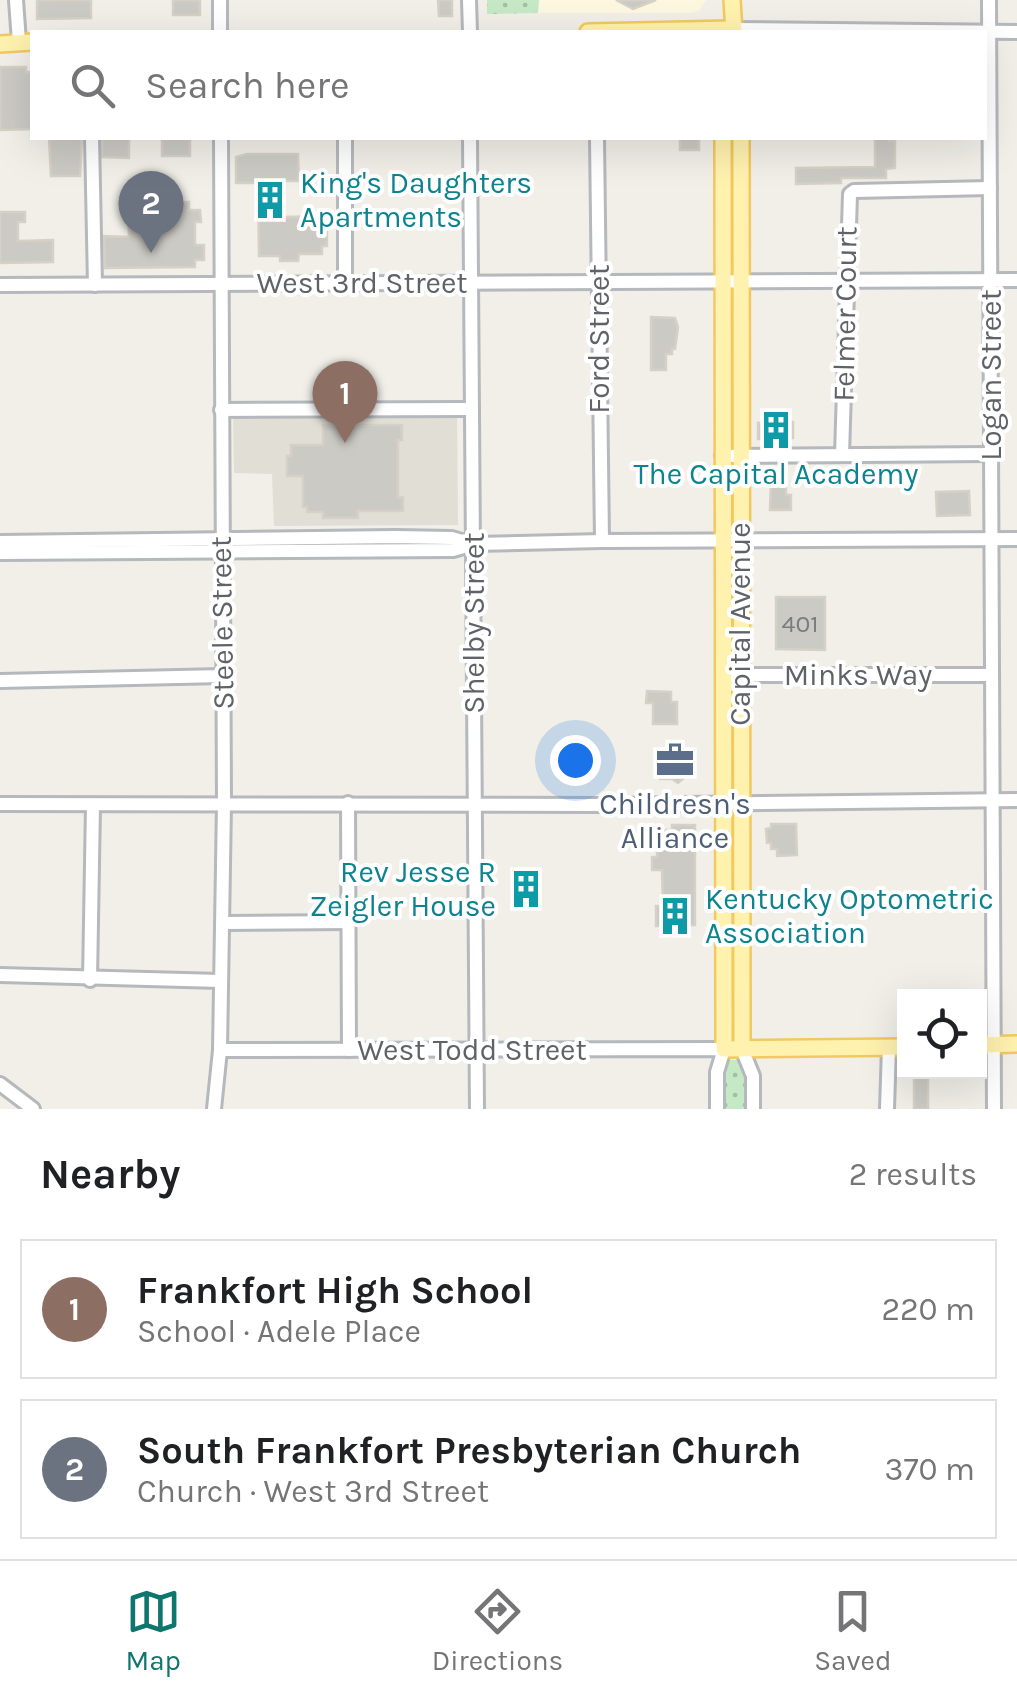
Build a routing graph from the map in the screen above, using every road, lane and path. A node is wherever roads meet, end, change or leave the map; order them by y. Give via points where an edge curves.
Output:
1 (16, 0) edge
2 (220, 0) edge
3 (470, 0) edge
4 (732, 0) edge
5 (989, 0) edge
6 (220, 30) edge
7 (470, 30) edge
8 (733, 30) edge
9 (989, 32) junction
10 (1017, 32) edge
11 (26, 42) edge
12 (0, 44) edge
13 (92, 140) edge
14 (221, 140) edge
15 (344, 140) edge
16 (470, 140) edge
17 (597, 140) edge
18 (724, 140) edge
19 (741, 140) edge
20 (990, 188) junction
21 (990, 280) junction
22 (1017, 280) edge
23 (599, 281) junction
24 (472, 282) junction
25 (724, 282) junction
26 (741, 282) junction
27 (846, 282) junction
28 (345, 283) junction
29 (222, 284) junction
30 (95, 285) junction
31 (0, 286) edge
32 (472, 409) junction
33 (221, 410) junction
34 (991, 454) junction
35 (842, 455) junction
36 (722, 456) junction
37 (740, 456) junction
38 (991, 539) junction
39 (1017, 539) edge
40 (742, 540) junction
41 (602, 541) junction
42 (723, 541) junction
43 (0, 542) edge
44 (474, 544) junction
45 (221, 546) junction
46 (0, 552) edge
47 (732, 675) junction
48 (223, 676) junction
49 (992, 676) junction
50 (0, 681) edge
51 (992, 800) junction
52 (1017, 800) edge
53 (348, 802) junction
54 (224, 803) junction
55 (0, 804) edge
56 (475, 804) junction
57 (732, 804) junction
58 (92, 806) junction
59 (350, 922) junction
60 (223, 923) junction
61 (0, 975) edge
62 (90, 980) junction
63 (221, 981) junction
64 (987, 1004) edge
65 (1017, 1044) edge
66 (987, 1045) edge
67 (897, 1047) edge
68 (742, 1049) junction
69 (220, 1050) junction
70 (349, 1050) junction
71 (477, 1050) junction
72 (724, 1050) junction
73 (987, 1053) edge
74 (0, 1084) edge
75 (33, 1109) edge
76 (214, 1109) edge
77 (477, 1109) edge
78 (717, 1109) edge
79 (753, 1109) edge
80 (886, 1109) edge
81 (994, 1109) edge

1 - 11 street
2 - 6 street
3 - 7 street
4 - 8 main road
5 - 9 street, Logan Street
9 - 10 street
9 - 20 street, Logan Street
11 - 12 main road
13 - 30 street
14 - 29 street, Steele Street
15 - 28 street
16 - 24 street, Shelby Street
17 - 23 street, Ford Street
18 - 25 main road, Capital Avenue
19 - 26 main road, Capital Avenue
20 - 21 street, Logan Street
20 - 27 street, Felmer Court via 854,191 848,200
21 - 22 street, West 3rd Street
21 - 27 street, West 3rd Street
21 - 34 street, Logan Street
23 - 24 street, West 3rd Street
23 - 25 street, West 3rd Street
23 - 41 street, Ford Street
24 - 28 street, West 3rd Street
24 - 32 street, Shelby Street
25 - 26 street, West 3rd Street
25 - 36 main road, Capital Avenue
26 - 27 street, West 3rd Street
26 - 37 main road, Capital Avenue
27 - 35 street, Felmer Court
28 - 29 street, West 3rd Street
29 - 30 street, West 3rd Street
29 - 33 street, Steele Street
30 - 31 street, West 3rd Street
32 - 33 street
32 - 44 street, Shelby Street
33 - 45 street, Steele Street
34 - 35 street
34 - 38 street, Logan Street
35 - 37 street
36 - 37 street
36 - 42 main road, Capital Avenue
37 - 40 main road, Capital Avenue
38 - 39 street
38 - 40 street
38 - 49 street, Logan Street
40 - 42 street
40 - 47 main road, Capital Avenue
41 - 42 street
41 - 44 street
42 - 47 main road, Capital Avenue
43 - 45 street
44 - 45 street via 453,550
44 - 56 street, Shelby Street
45 - 46 street
45 - 48 street, Steele Street
47 - 49 street, Minks Way
47 - 57 main road, Capital Avenue
48 - 50 street
48 - 54 street, Steele Street
49 - 51 street, Logan Street
51 - 52 street
51 - 57 street
51 - 64 street, Logan Street
53 - 54 street
53 - 56 street
53 - 59 street
54 - 58 street
54 - 60 street, Steele Street
55 - 58 street
56 - 57 street
56 - 71 street, Shelby Street
57 - 68 main road, Capital Avenue
57 - 72 main road, Capital Avenue
58 - 62 street
59 - 60 street
59 - 70 street
60 - 63 street, Steele Street
61 - 62 street
62 - 63 street
63 - 69 street, Steele Street
65 - 66 main road
67 - 68 main road
67 - 80 street
68 - 72 main road
68 - 79 street, Capital Avenue via 753,1076
69 - 70 street, West Todd Street
69 - 76 street, Steele Street
70 - 71 street, West Todd Street
71 - 72 street, West Todd Street
71 - 77 street, Shelby Street
72 - 78 street, Capital Avenue
73 - 81 street, Logan Street
74 - 75 street

